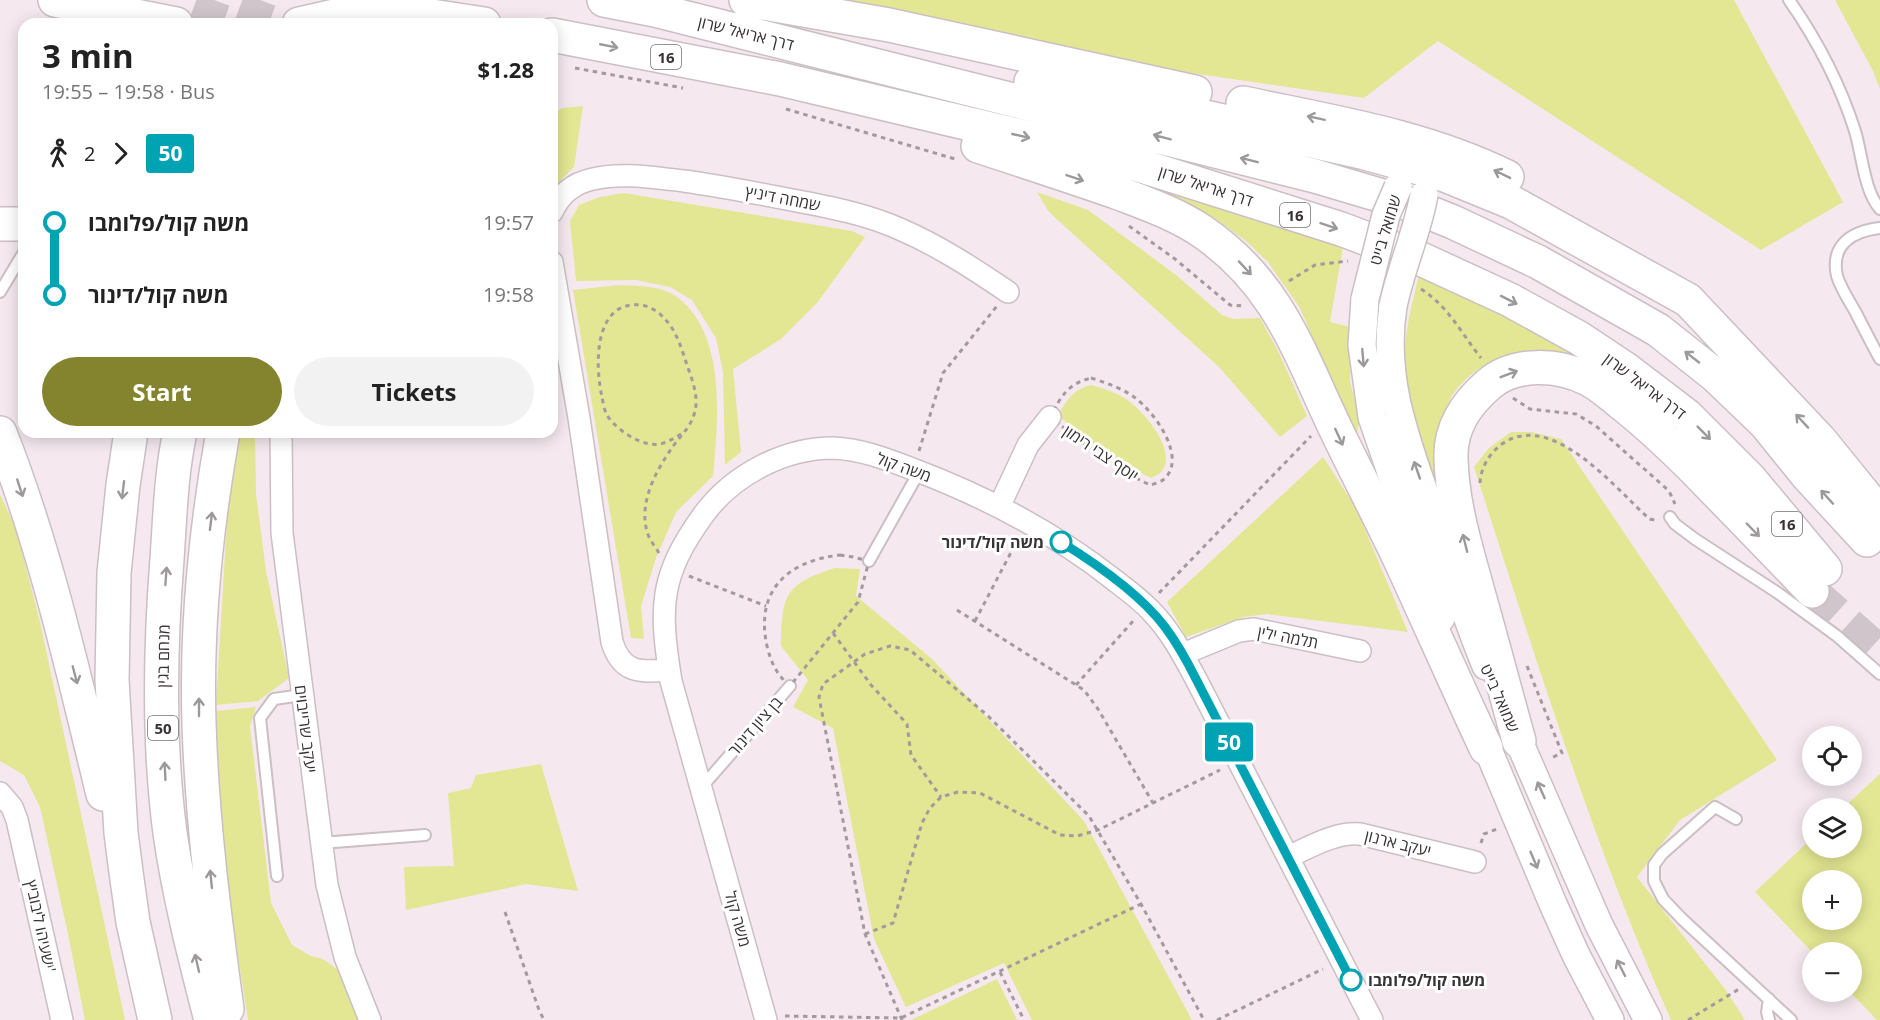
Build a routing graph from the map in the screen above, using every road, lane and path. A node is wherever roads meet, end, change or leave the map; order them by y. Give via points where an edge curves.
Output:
1 (56, 0) edge
2 (604, 0) edge
3 (733, 0) edge
4 (746, 0) edge
5 (1790, 0) edge
6 (655, 10) junction
7 (400, 12) edge
8 (147, 18) edge
9 (326, 18) edge
10 (442, 18) edge
11 (558, 37) edge
12 (575, 68) dead end
13 (693, 90) dead end
14 (783, 94) junction
15 (1192, 114) junction
16 (964, 162) dead end
17 (1414, 183) junction
18 (558, 202) edge
19 (1880, 209) edge
20 (1124, 222) dead end
21 (0, 224) edge
22 (18, 224) edge
23 (1880, 228) edge
24 (18, 262) edge
25 (0, 292) edge
26 (1008, 292) joint
27 (558, 297) edge
28 (1688, 300) junction
29 (1250, 305) dead end
30 (1880, 359) edge
31 (1513, 398) dead end
32 (1050, 417) junction
33 (0, 433) edge
34 (683, 433) junction
35 (1312, 435) dead end
36 (130, 438) edge
37 (179, 438) edge
38 (222, 438) edge
39 (281, 438) edge
40 (916, 471) junction
41 (1480, 486) dead end
42 (999, 507) junction
43 (1670, 517) junction
44 (1027, 521) junction
45 (1873, 527) edge
46 (868, 561) junction
47 (673, 569) junction
48 (766, 606) junction
49 (1146, 606) junction
50 (957, 610) dead end
51 (975, 622) junction
52 (833, 633) junction
53 (1360, 651) dead end
54 (1183, 654) junction
55 (1524, 660) dead end
56 (854, 662) junction
57 (669, 670) junction
58 (1880, 674) edge
59 (1076, 685) junction
60 (790, 686) junction
61 (302, 695) junction
62 (1519, 741) junction
63 (1486, 748) junction
64 (1551, 758) dead end
65 (1239, 761) junction
66 (701, 788) junction
67 (0, 793) edge
68 (941, 797) junction
69 (1153, 803) junction
70 (0, 813) edge
71 (1736, 819) dead end
72 (1504, 826) dead end
73 (1098, 830) junction
74 (20, 833) junction
75 (425, 835) dead end
76 (321, 843) junction
77 (1477, 856) joint
78 (1288, 857) junction
79 (277, 876) dead end
80 (1141, 904) junction
81 (505, 912) dead end
82 (133, 922) junction
83 (865, 934) junction
84 (1341, 961) junction
85 (1000, 972) junction
86 (1737, 990) dead end
87 (1769, 999) junction
88 (766, 1018) edge
89 (901, 1019) edge
90 (62, 1020) edge
91 (155, 1020) edge
92 (210, 1020) edge
93 (229, 1020) edge
94 (370, 1020) edge
95 (544, 1020) edge
96 (1024, 1020) edge
97 (1203, 1020) edge
98 (1217, 1020) edge
99 (1372, 1020) edge
100 (1610, 1020) edge
101 (1648, 1020) edge
102 (1688, 1020) edge
103 (1769, 1020) edge
104 (1791, 1020) edge

1 - 8 highway
2 - 6 highway, דרך אריאל שרון
3 - 15 highway
28 -> 4 highway via 1650,263 1599,227 1482,164 1424,144 889,25
5 - 19 lane via 1829,65 1855,130 1871,194
6 - 15 highway
45 -> 6 highway, דרך אריאל שרון via 1807,475 1765,423 1716,376 1658,330 1538,262 1453,222 1406,203 1315,176
7 - 9 highway via 377,10
7 - 10 highway
11 -> 14 highway, דרך אריאל שרון / 16
12 - 13 path
14 - 16 path
14 - 62 highway, דרך אריאל שרון / 16 via 1126,161 1341,229 1421,259 1579,338 1686,415 1750,479 1818,580 1655,429 1588,379 1567,371 1540,368 1512,372 1474,397 1460,416 1451,465 1456,507
14 -> 63 highway via 1140,201 1200,230 1238,260 1273,302 1289,329
15 - 17 highway via 1365,153
17 - 28 highway via 1479,187
62 -> 17 street, שמואל בייט, bridge via 1468,622 1396,404 1389,353 1393,306 1421,211
17 -> 63 street, שמואל בייט, bridge via 1386,215 1365,299 1362,345 1372,417
18 - 26 street, שמחה דיניץ via 568,190 591,179 639,176 723,186 843,210 901,229
20 - 29 path via 1230,305
21 - 22 highway
23 - 30 lane via 1862,230 1845,241 1836,269 1840,285
24 - 25 lane
26 - 40 path via 943,373
27 - 57 street via 612,642 620,659 631,668
45 -> 28 highway via 1820,441
31 - 43 path via 1530,409 1576,414 1596,426 1669,491 1675,503
32 - 32 path, יוסף צבי רימון via 1089,448 1150,485 1162,481 1169,473 1173,459 1168,439 1155,418 1136,398 1113,385 1091,378 1077,381 1061,396
32 - 42 street, יוסף צבי רימון via 1028,446
33 -> 82 highway via 42,554
34 - 34 path via 665,445 645,444 624,434 606,414 599,383 598,342 608,320 620,307 647,306 664,317 679,340 694,386 696,408 691,425
34 - 47 path via 663,460 648,493 645,514 649,536
35 - 49 path
36 -> 82 highway via 111,626 120,823
92 -> 37 highway, מנחם בגין / 50 via 170,833 165,777 161,662
93 -> 38 highway via 204,807 199,722 203,582
39 - 61 street, יעקב שרייבוים via 282,533
40 - 42 street, משה קול
40 - 46 lane
40 - 47 street, משה קול via 878,456 835,448 805,451 773,462 752,471 714,501 684,544
41 - 43 path via 1483,468 1494,450 1511,439 1542,436 1579,456 1650,519 1662,521
42 - 44 street, משה קול
43 - 58 lane via 1695,539 1829,630
44 - 49 street, משה קול via 1081,555
44 - 51 path
46 - 48 path via 840,555 807,563 776,586
46 - 52 path via 858,602
47 - 48 path
47 - 57 street, משה קול via 663,611
48 - 60 path, בן ציון דינור via 764,625 769,654 775,669
49 - 54 street, משה קול
49 - 59 path
50 - 51 path
51 - 59 path
52 - 56 path
52 - 60 path
53 - 54 street, תלמה ילין via 1254,629 1239,631
54 - 65 street, משה קול
55 - 64 path via 1562,753
56 - 68 path via 908,724 911,755
56 - 73 path via 890,646 910,650 987,715 1089,816
56 - 83 path via 823,684 819,697
57 - 66 street, משה קול
59 - 69 path via 1098,709
60 - 66 lane, בן ציון דינור
61 - 76 street, יעקב שרייבוים
61 - 79 lane via 274,699 260,718
101 -> 62 street, שמואל בייט via 1599,925
63 -> 100 street, שמואל בייט via 1576,955
65 - 69 path
65 - 78 street, משה קול
66 - 88 street, משה קול
67 - 74 street, ישעיהו ליבוביץ' via 12,807
68 - 73 path via 958,792 980,793 1060,835 1077,836
68 - 83 path via 922,823 893,923
69 - 73 path
70 - 74 street
71 - 87 lane via 1715,807 1662,854 1654,865 1654,881 1663,899 1682,919
72 - 77 path via 1484,834
73 - 80 path
74 - 90 street, ישעיהו ליבוביץ'
75 - 76 lane
76 - 94 street, יעקב שרייבוים via 345,957
77 - 78 street, יעקב ארנון via 1350,833
78 - 84 street, משה קול
80 - 85 path
80 - 97 path
81 - 95 path
82 - 91 highway
83 - 89 path
84 - 98 path
84 - 99 street, משה קול
85 - 89 path
85 - 96 path
86 - 102 path
87 - 103 lane
87 - 104 lane
88 - 89 path

